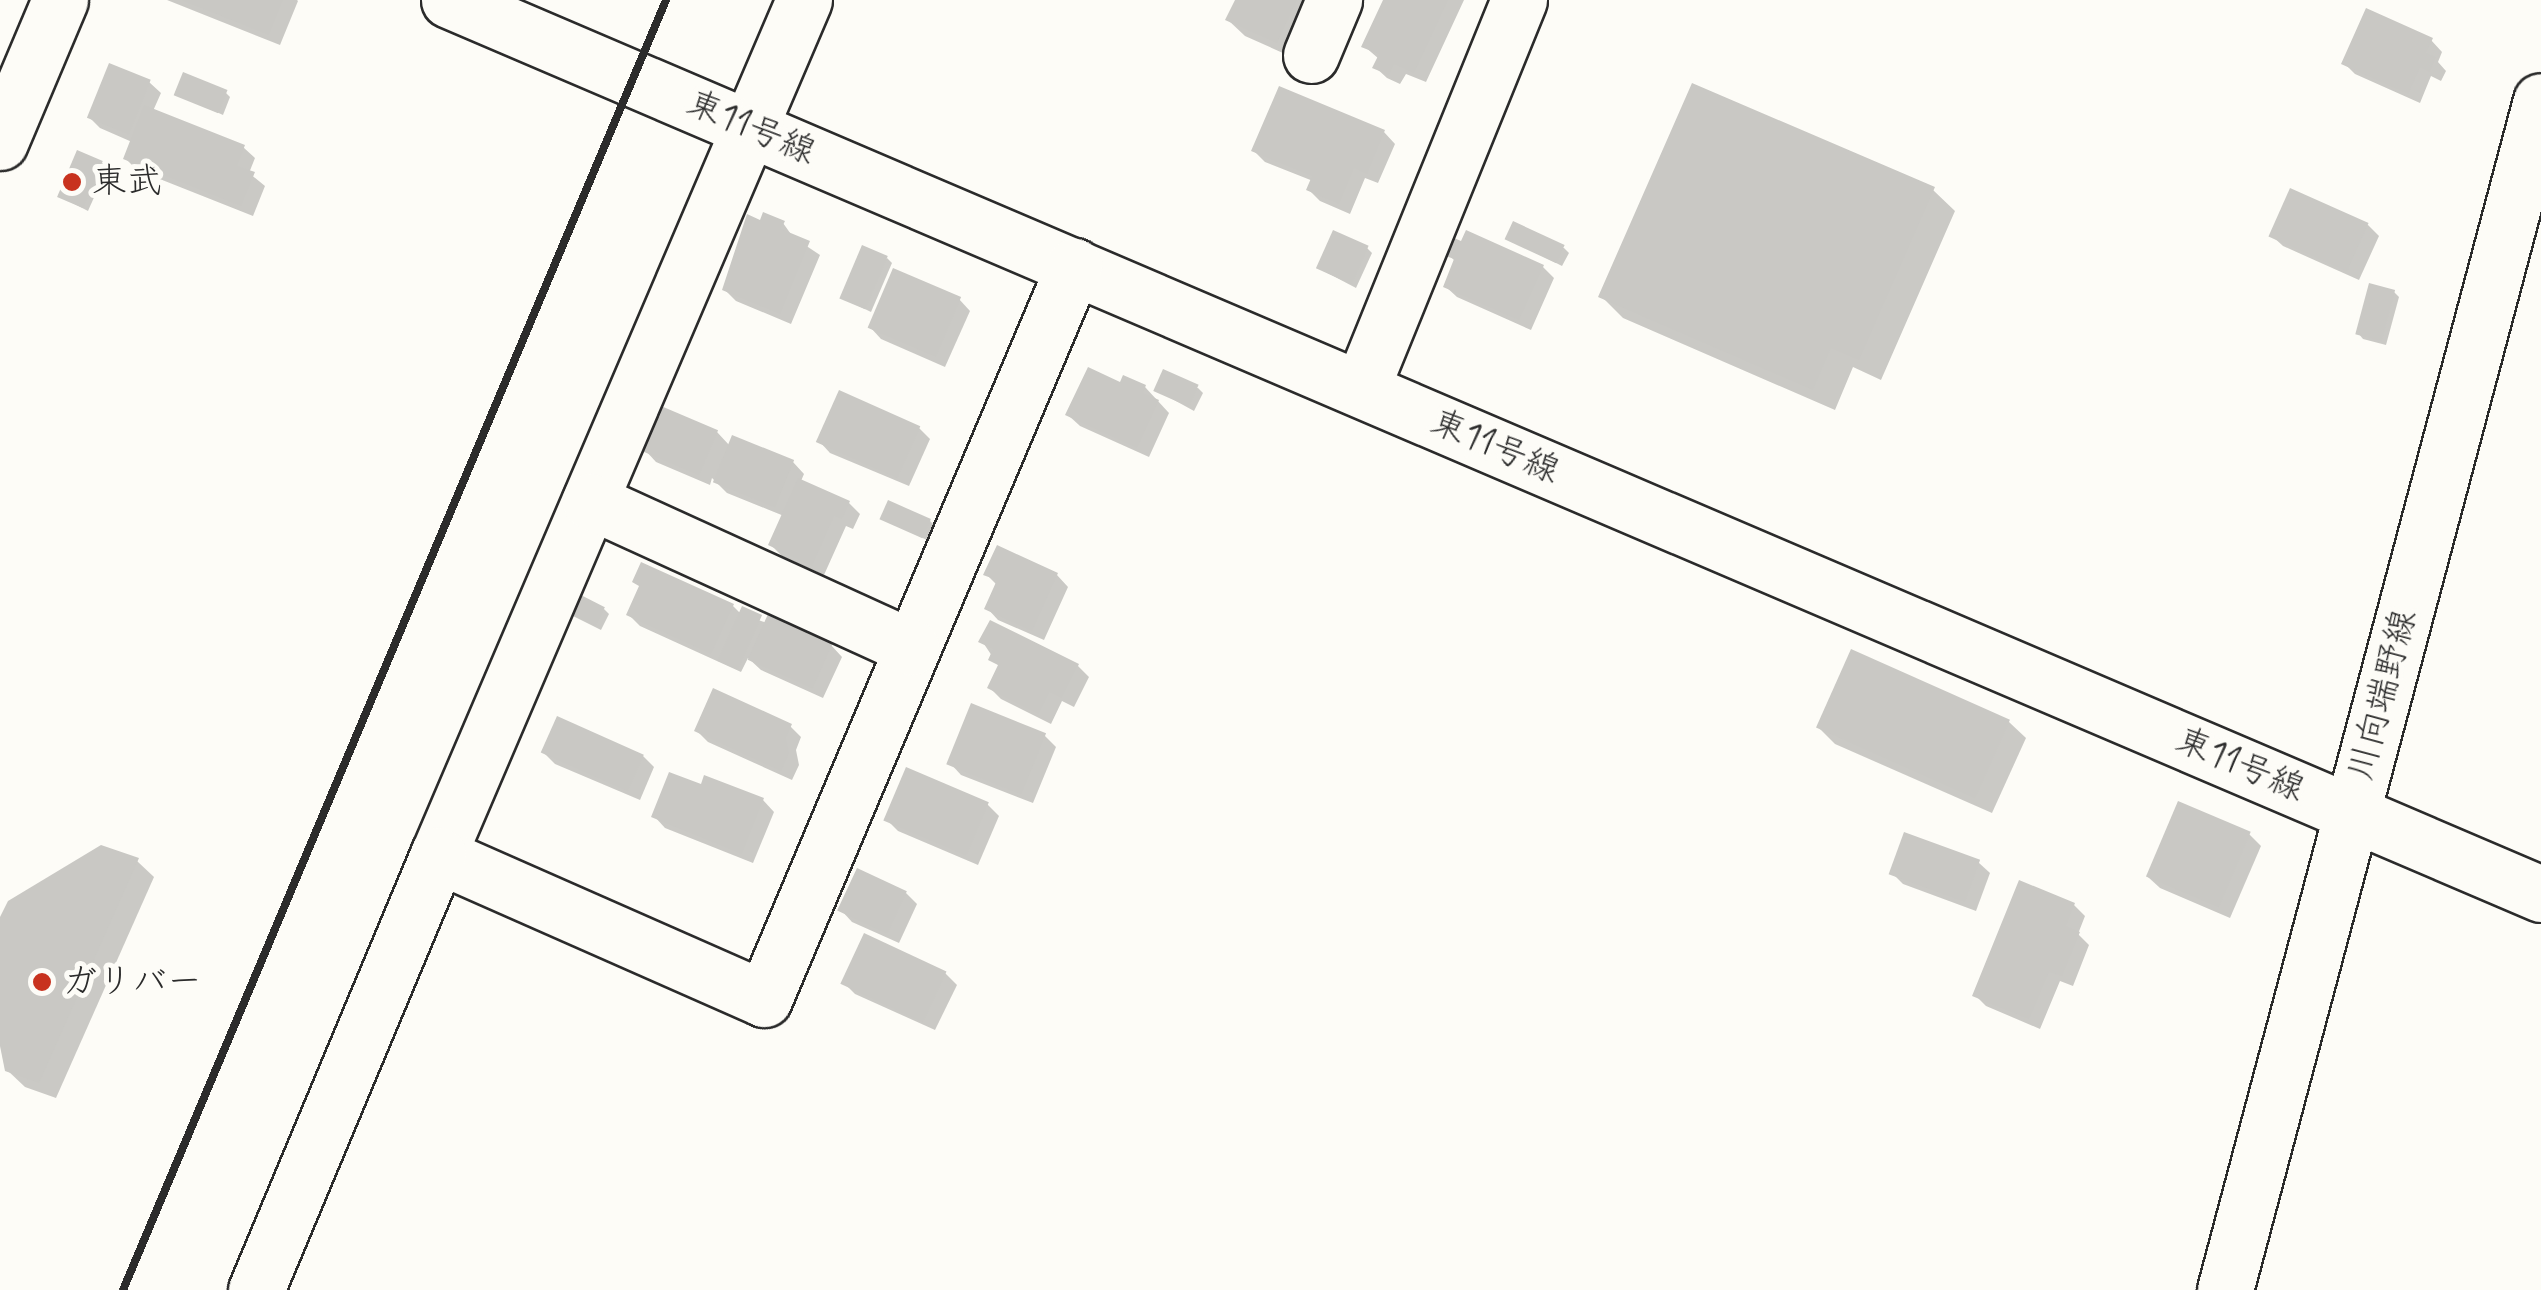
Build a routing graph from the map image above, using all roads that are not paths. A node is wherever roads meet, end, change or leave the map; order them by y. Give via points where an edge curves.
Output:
1 (60, 0) edge
2 (449, 0) edge
3 (804, 0) edge
4 (1334, 0) edge
5 (1519, 0) edge
6 (1312, 55) dead end
7 (2541, 100) edge
8 (750, 128) junction
9 (0, 142) edge
10 (1074, 266) junction
11 (1361, 389) junction
12 (590, 501) junction
13 (912, 647) junction
14 (2351, 812) junction
15 (438, 856) junction
16 (2541, 894) edge
17 (256, 1290) edge
18 (2225, 1290) edge

1 - 9 main road
2 - 8 main road, 東11号線
3 - 8 main road
4 - 6 main road
5 - 11 main road
7 - 14 main road, 川向端野線
8 - 10 main road, 東11号線
8 - 12 main road
10 - 11 main road, 東11号線
10 - 13 main road
11 - 14 main road, 東11号線
12 - 13 main road
12 - 15 main road
13 - 15 main road via 764,999
14 - 16 main road, 東11号線
14 - 18 main road, 川向端野線
15 - 17 main road

